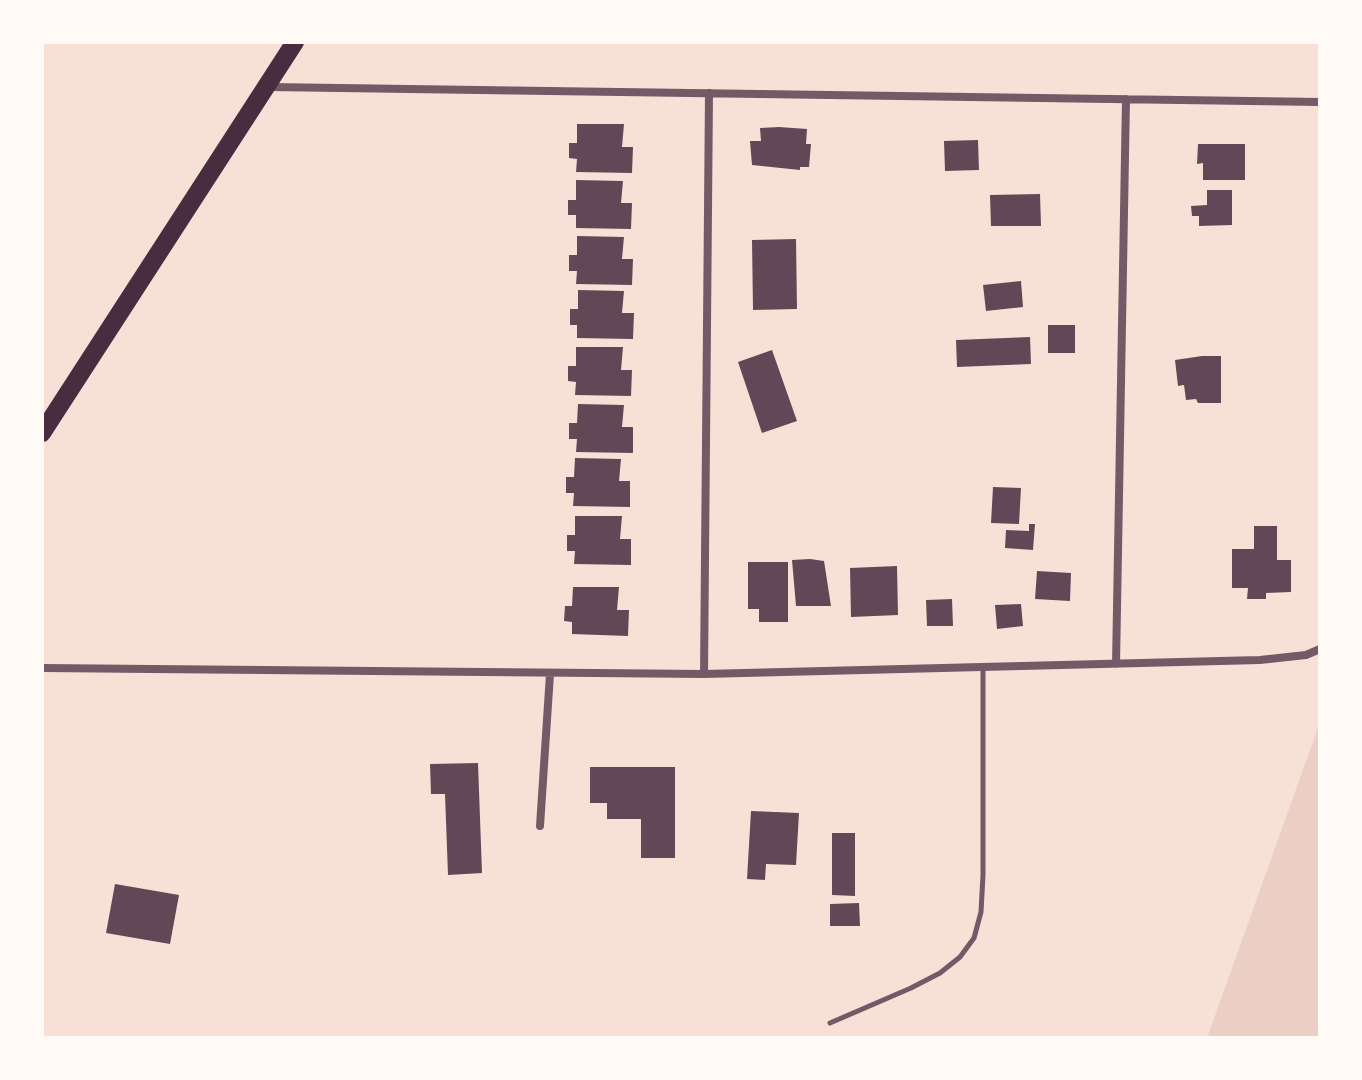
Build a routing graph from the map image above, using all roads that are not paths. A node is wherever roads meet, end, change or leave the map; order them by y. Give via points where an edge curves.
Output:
1 (295, 42) edge
2 (267, 87) junction
3 (709, 93) junction
4 (1126, 99) junction
5 (1320, 102) edge
6 (42, 433) edge
7 (1320, 649) edge
8 (1116, 664) junction
9 (983, 667) junction
10 (42, 668) edge
11 (550, 674) junction
12 (704, 674) junction
13 (540, 826) dead end
14 (830, 1023) dead end

1 - 2 main road
2 - 3 street
2 - 6 main road
3 - 4 street
3 - 12 street
4 - 5 street
4 - 8 street
7 - 8 street via 1260,660
8 - 9 street
9 - 12 street
9 - 14 lane via 983,875 974,938 940,973
10 - 11 street
11 - 12 street
11 - 13 street

